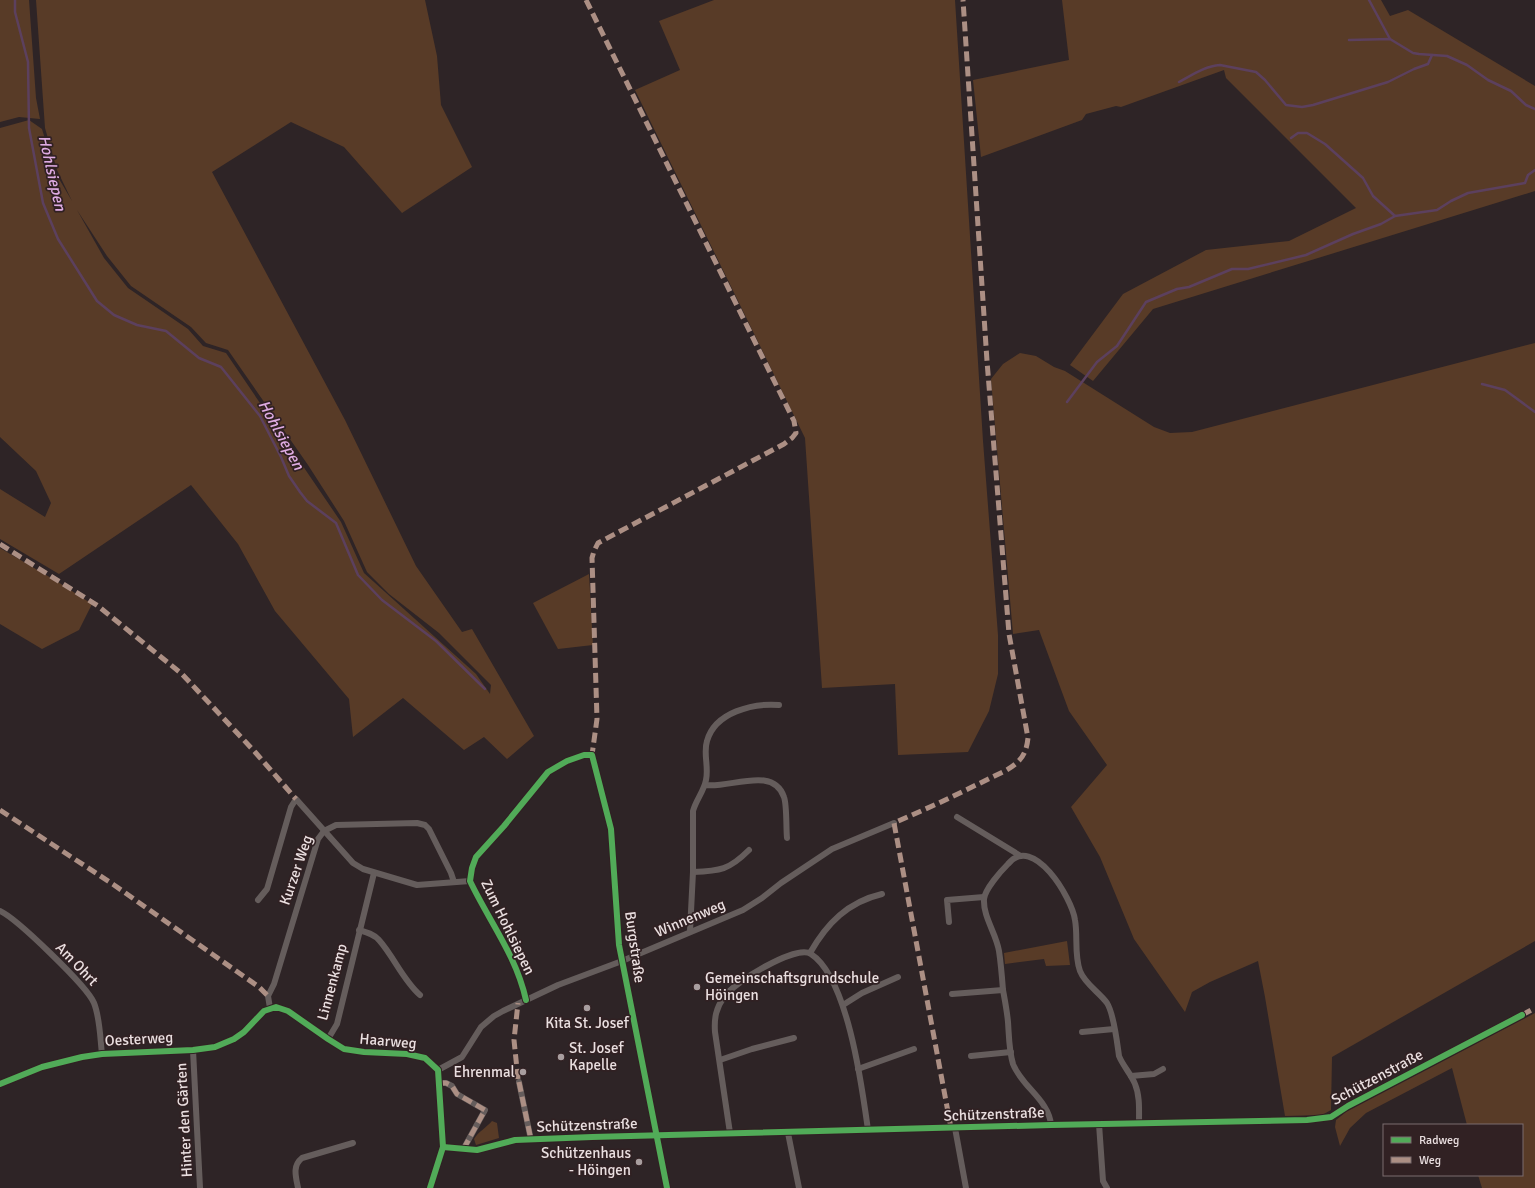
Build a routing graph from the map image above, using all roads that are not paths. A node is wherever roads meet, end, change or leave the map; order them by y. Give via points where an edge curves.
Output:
1 (779, 705) dead end
2 (548, 772) joint
3 (705, 785) junction
4 (957, 816) dead end
5 (894, 823) dead end
6 (324, 831) junction
7 (787, 838) dead end
8 (749, 850) dead end
9 (1019, 856) junction
10 (693, 872) junction
11 (374, 873) junction
12 (470, 881) junction
13 (454, 882) junction
14 (882, 894) dead end
15 (984, 897) junction
16 (258, 900) dead end
17 (0, 911) edge
18 (949, 922) dead end
19 (360, 930) junction
20 (690, 931) junction
21 (810, 953) junction
22 (622, 961) junction
23 (898, 977) dead end
24 (1003, 990) junction
25 (952, 994) dead end
26 (420, 995) dead end
27 (526, 1000) junction
28 (843, 1005) junction
29 (270, 1008) junction
30 (1522, 1015) dead end
31 (1114, 1029) junction
32 (1082, 1032) dead end
33 (794, 1038) dead end
34 (328, 1039) junction
35 (914, 1048) dead end
36 (193, 1050) junction
37 (1011, 1052) junction
38 (102, 1054) junction
39 (971, 1056) dead end
40 (720, 1060) junction
41 (858, 1069) junction
42 (1163, 1069) dead end
43 (438, 1070) junction
44 (1131, 1076) junction
45 (519, 1082) dead end
46 (0, 1084) edge
47 (440, 1084) junction
48 (1139, 1123) junction
49 (1099, 1124) junction
50 (1051, 1125) junction
51 (955, 1128) junction
52 (868, 1130) junction
53 (730, 1133) junction
54 (788, 1133) junction
55 (656, 1135) junction
56 (531, 1140) junction
57 (353, 1143) dead end
58 (443, 1147) junction
59 (464, 1148) junction
60 (200, 1188) edge
61 (298, 1188) edge
62 (430, 1188) edge
63 (667, 1188) edge
64 (799, 1188) edge
65 (966, 1188) edge
66 (1107, 1188) edge

1 - 3 street via 765,704 744,708 727,716 715,726 706,746
2 - 12 street, Zum Hohlsiepen via 476,857
2 - 22 street, Burgstraße via 567,761 592,755 611,829
3 - 7 street via 714,787 763,780 774,783 784,797
3 - 10 street via 694,811
4 - 9 street
5 - 20 street, Winnenweg via 841,844 752,905
6 - 11 street via 358,866
6 - 13 street, Kurzer Weg via 336,825 425,825
6 - 16 street via 296,799 267,889
6 - 29 street, Kurzer Weg via 318,839 274,984 268,996
8 - 10 street via 725,868
9 - 15 street via 1009,862
9 - 31 street via 1036,859 1067,897 1076,920 1079,969 1084,979 1110,1009
10 - 20 street
11 - 13 street via 417,885
11 - 19 street, Linnenkamp
12 - 13 street
12 - 27 street, Zum Hohlsiepen via 514,963
14 - 21 street via 866,898 849,907 831,924
15 - 18 street via 947,900
15 - 24 street via 986,913 998,948
17 - 38 street, Am Ohrt via 13,919 90,996 97,1013
19 - 26 street, Linnenkamp via 378,939 411,987
19 - 34 street, Linnenkamp via 337,1024
20 - 22 street, Winnenweg
21 - 28 street via 832,980
21 - 40 street via 797,953 772,963 741,981 724,996 715,1016
22 - 27 street, Winnenweg
22 - 55 street, Burgstraße
23 - 28 street via 862,993
24 - 25 street
24 - 37 street
27 - 43 street, Winnenweg via 494,1016 481,1027 462,1057
28 - 41 street
29 - 34 street, Haarweg via 288,1011
29 - 36 street, Oesterweg via 234,1039 215,1047
30 - 48 street, Schützenstraße via 1331,1117 1308,1120
31 - 32 street
31 - 44 street via 1122,1063
33 - 40 street
34 - 43 street, Haarweg via 354,1051 407,1054 425,1058
35 - 41 street
36 - 38 street, Oesterweg
36 - 60 street, Hinter den Gärten
37 - 39 street
37 - 50 street via 1017,1072 1047,1110
38 - 46 street, Oesterweg via 42,1067
40 - 53 street
41 - 52 street
42 - 44 street via 1154,1074
43 - 47 street
44 - 48 street via 1138,1095
45 - 56 street
47 - 58 street
47 - 59 street via 452,1086 457,1094 485,1110
48 - 49 street, Schützenstraße
49 - 50 street, Schützenstraße
49 - 66 street via 1103,1181
50 - 51 street, Schützenstraße
51 - 52 street, Schützenstraße
51 - 65 street
52 - 54 street, Schützenstraße
53 - 54 street, Schützenstraße
53 - 55 street, Schützenstraße
54 - 64 street
55 - 56 street, Schützenstraße
55 - 63 street, Burgstraße
56 - 59 street, Schützenstraße via 515,1140 477,1150
57 - 61 street via 306,1156 298,1161 295,1169
58 - 59 street, Schützenstraße
58 - 62 street

